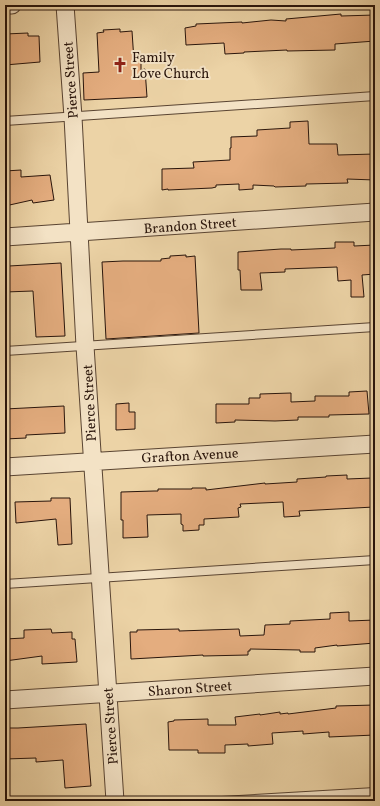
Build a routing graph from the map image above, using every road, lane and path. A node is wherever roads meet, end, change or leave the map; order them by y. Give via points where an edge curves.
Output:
1 (5, 5) edge
2 (12, 5) edge
3 (65, 5) edge
4 (375, 96) edge
5 (73, 116) junction
6 (5, 121) edge
7 (375, 212) edge
8 (80, 232) junction
9 (5, 237) edge
10 (375, 327) edge
11 (85, 346) junction
12 (5, 351) edge
13 (375, 444) edge
14 (92, 461) junction
15 (5, 467) edge
16 (375, 560) edge
17 (101, 578) junction
18 (5, 584) edge
19 (375, 676) edge
20 (108, 694) junction
21 (5, 700) edge
22 (375, 792) edge
23 (115, 801) edge
24 (222, 801) edge

1 - 2 street
3 - 5 street, Pierce Street
4 - 5 lane
5 - 6 lane
5 - 8 street, Pierce Street
7 - 8 street, Brandon Street
8 - 9 street, Brandon Street
8 - 11 street, Pierce Street
10 - 11 lane
11 - 12 lane
11 - 14 street, Pierce Street
13 - 14 street, Grafton Avenue
14 - 15 street, Grafton Avenue
14 - 17 street, Pierce Street
16 - 17 lane
17 - 18 lane
17 - 20 street, Pierce Street
19 - 20 street, Sharon Street
20 - 21 street, Sharon Street
20 - 23 street, Pierce Street
22 - 24 lane

